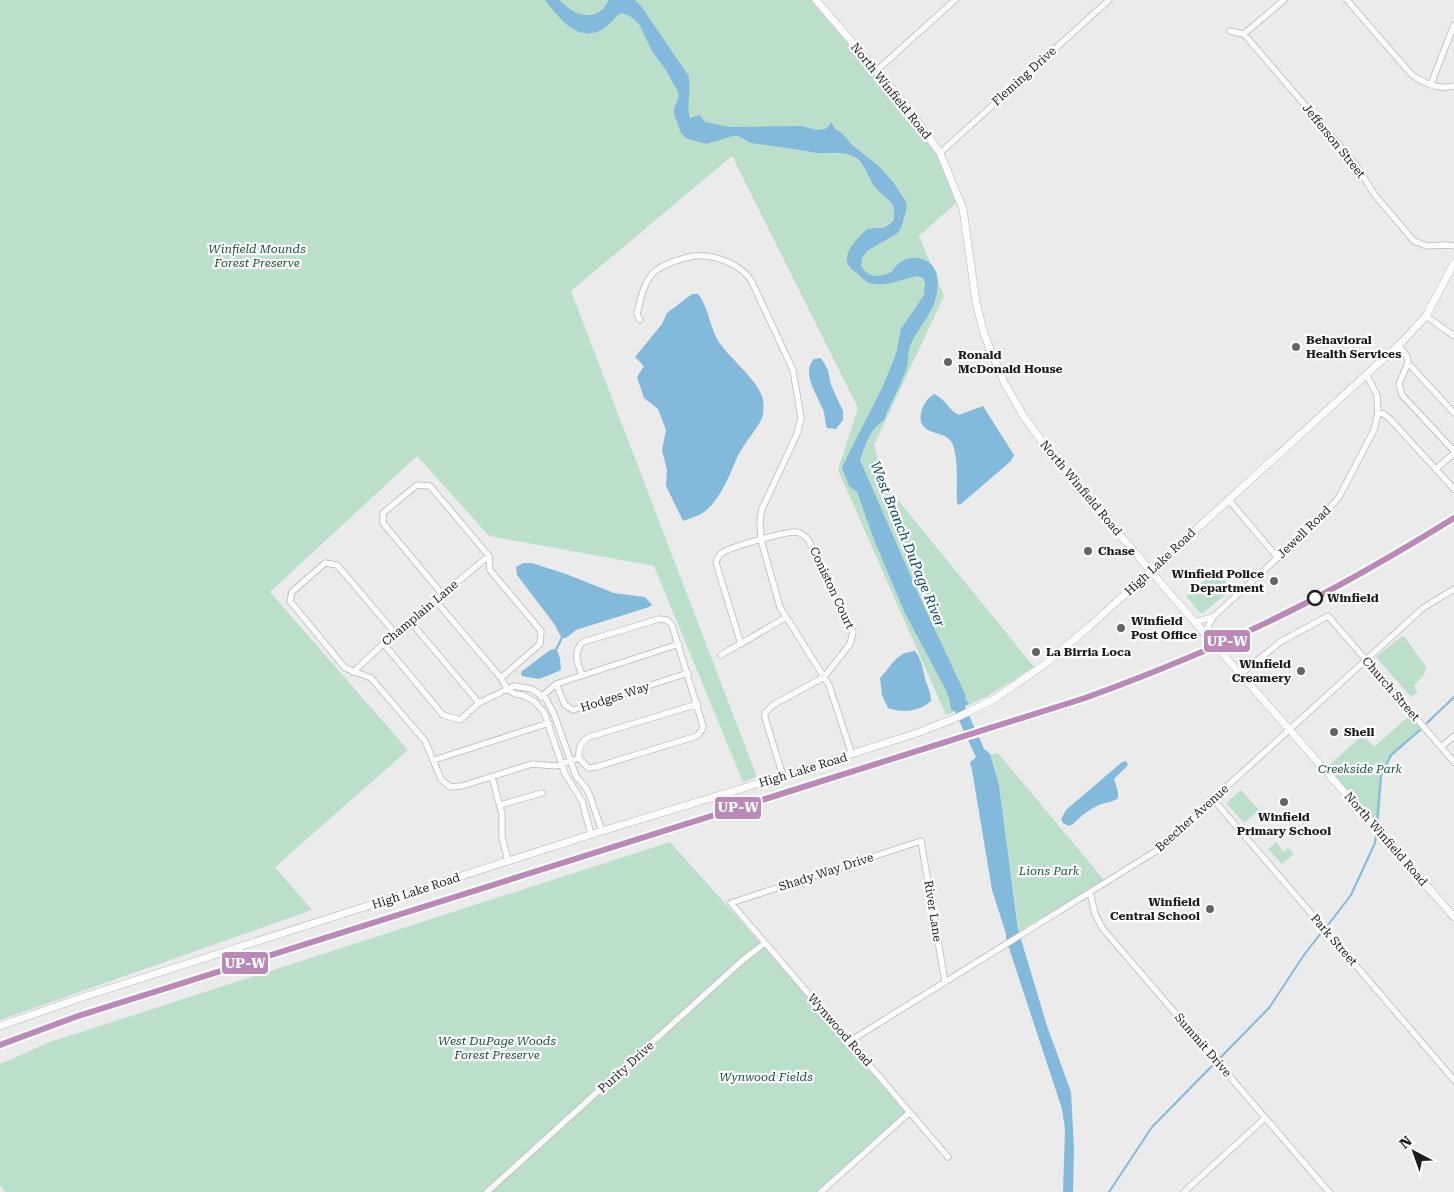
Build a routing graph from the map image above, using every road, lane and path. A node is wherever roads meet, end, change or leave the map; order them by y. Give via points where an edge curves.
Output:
1 (816, 0) edge
2 (955, 0) edge
3 (1109, 0) edge
4 (1284, 0) edge
5 (1347, 0) edge
6 (1454, 25) edge
7 (1230, 31) dead end
8 (1244, 34) junction
9 (876, 71) junction
10 (1431, 84) junction
11 (1454, 86) edge
12 (940, 153) junction
13 (1454, 246) edge
14 (1454, 263) edge
15 (1426, 316) junction
16 (640, 320) dead end
17 (1454, 336) edge
18 (1398, 345) junction
19 (1408, 363) junction
20 (1366, 374) junction
21 (1454, 413) edge
22 (1378, 416) junction
23 (1454, 452) edge
24 (1436, 469) junction
25 (1454, 489) edge
26 (1228, 499) junction
27 (761, 540) junction
28 (489, 556) junction
29 (1278, 558) junction
30 (1150, 570) junction
31 (1454, 589) edge
32 (442, 594) junction
33 (435, 600) junction
34 (1213, 617) junction
35 (786, 618) junction
36 (410, 621) junction
37 (1194, 622) junction
38 (395, 633) junction
39 (1205, 633) junction
40 (384, 644) junction
41 (679, 644) junction
42 (741, 644) junction
43 (721, 655) dead end
44 (1366, 660) junction
45 (353, 672) junction
46 (688, 674) junction
47 (1242, 674) junction
48 (582, 675) junction
49 (824, 677) junction
50 (502, 678) junction
51 (556, 684) junction
52 (507, 688) junction
53 (542, 696) junction
54 (480, 703) junction
55 (537, 703) junction
56 (698, 704) junction
57 (549, 723) junction
58 (1291, 730) junction
59 (1454, 736) edge
60 (1441, 747) junction
61 (852, 755) junction
62 (579, 758) junction
63 (434, 760) junction
64 (570, 761) junction
65 (1454, 762) edge
66 (562, 764) junction
67 (492, 776) junction
68 (783, 776) junction
69 (542, 793) dead end
70 (1213, 800) junction
71 (500, 804) junction
72 (602, 831) junction
73 (592, 834) junction
74 (921, 841) joint
75 (508, 861) junction
76 (1090, 892) junction
77 (731, 903) joint
78 (1454, 917) edge
79 (765, 943) junction
80 (945, 982) junction
81 (0, 1026) edge
82 (850, 1041) junction
83 (1454, 1080) edge
84 (910, 1112) junction
85 (1265, 1118) junction
86 (948, 1157) dead end
87 (487, 1192) edge
88 (822, 1192) edge
89 (1184, 1192) edge
90 (1329, 1192) edge

1 - 9 street, North Winfield Road
2 - 9 street
3 - 12 street, Fleming Drive
4 - 8 street
5 - 10 street via 1404,68
6 - 10 street
7 - 8 street
8 - 13 street, Jefferson Street via 1357,166 1374,194 1414,241 1427,246
9 - 12 street, North Winfield Road
10 - 11 street
12 - 30 street, North Winfield Road via 962,209 980,318 1004,382 1024,417 1052,455
14 - 15 street, High Lake Road
15 - 17 street
15 - 18 street, High Lake Road
16 - 27 street via 637,314 648,280 667,264 695,256 710,257 739,267 752,282 793,370 801,418 797,434 762,509
18 - 19 street via 1407,356
18 - 20 street, High Lake Road
19 - 21 street
19 - 23 street via 1399,384 1402,395
20 - 22 street via 1376,395
20 - 26 street, High Lake Road
22 - 24 street via 1384,414 1390,418
22 - 29 street, Jewell Road via 1339,497
23 - 24 street
24 - 25 street
26 - 29 street
26 - 30 street, High Lake Road
27 - 35 street via 776,597
27 - 42 street via 724,552 716,563
27 - 49 street, Coniston Court via 796,532 806,536 854,632 850,644
28 - 32 street, Champlain Lane
28 - 32 street via 430,486 417,485 383,513 383,523
28 - 50 street via 490,570 541,631 540,644
29 - 34 street, Jewell Road
30 - 37 street, North Winfield Road
30 - 61 street, High Lake Road via 1090,626 1014,686 958,717
31 - 44 street, Beecher Avenue via 1423,608
32 - 33 street, Champlain Lane
33 - 36 street, Champlain Lane
33 - 50 street
34 - 37 street, Jewell Road
34 - 39 street, Jewell Road
35 - 42 street
35 - 49 street
36 - 38 street, Champlain Lane
36 - 54 street
37 - 39 street, North Winfield Road
38 - 40 street, Champlain Lane
38 - 45 street via 337,564 325,563 292,592 290,602 345,668
39 - 47 street, North Winfield Road
40 - 45 street, Champlain Lane
40 - 54 street via 443,715 460,720
41 - 46 street
41 - 48 street
41 - 48 street via 670,622 662,619 586,641 580,645 576,655
42 - 43 street
44 - 47 street, Church Street via 1328,616 1280,642
44 - 58 street, Beecher Avenue
44 - 60 street, Church Street
45 - 63 street via 371,678 425,741
46 - 51 street, Hodges Way via 573,710 565,704
46 - 56 street
47 - 58 street, North Winfield Road
48 - 51 street
49 - 61 street via 833,694
49 - 68 street via 766,713
50 - 52 street
51 - 53 street
52 - 53 street via 525,688
52 - 54 street
52 - 55 street
53 - 55 street
53 - 64 street via 554,714
55 - 57 street
56 - 62 street via 588,737 580,745
56 - 62 street via 704,726 696,736 596,767 588,768
57 - 63 street
57 - 66 street
58 - 70 street, Beecher Avenue
58 - 78 street, North Winfield Road
59 - 60 street
60 - 65 street, Church Street
61 - 68 street, High Lake Road
62 - 64 street
63 - 67 street via 441,779 450,788
64 - 66 street
64 - 72 street via 590,796
66 - 67 street via 532,764
66 - 73 street via 582,801
67 - 71 street
68 - 72 street, High Lake Road
69 - 71 street
70 - 76 street, Beecher Avenue via 1156,851
70 - 83 street, Park Street
71 - 75 street via 502,837
72 - 73 street, High Lake Road
73 - 75 street, High Lake Road
74 - 77 street, Shady Way Drive
74 - 80 street, River Lane
75 - 81 street, High Lake Road
76 - 80 street, Beecher Avenue
76 - 85 street, Summit Drive via 1095,914 1104,929
77 - 79 street, Wynwood Road
79 - 82 street, Wynwood Road
79 - 87 street, Purity Drive
80 - 82 street, Beecher Avenue
82 - 84 street, Wynwood Road
84 - 86 street, Wynwood Road
84 - 88 street
85 - 89 street
85 - 90 street, Summit Drive

